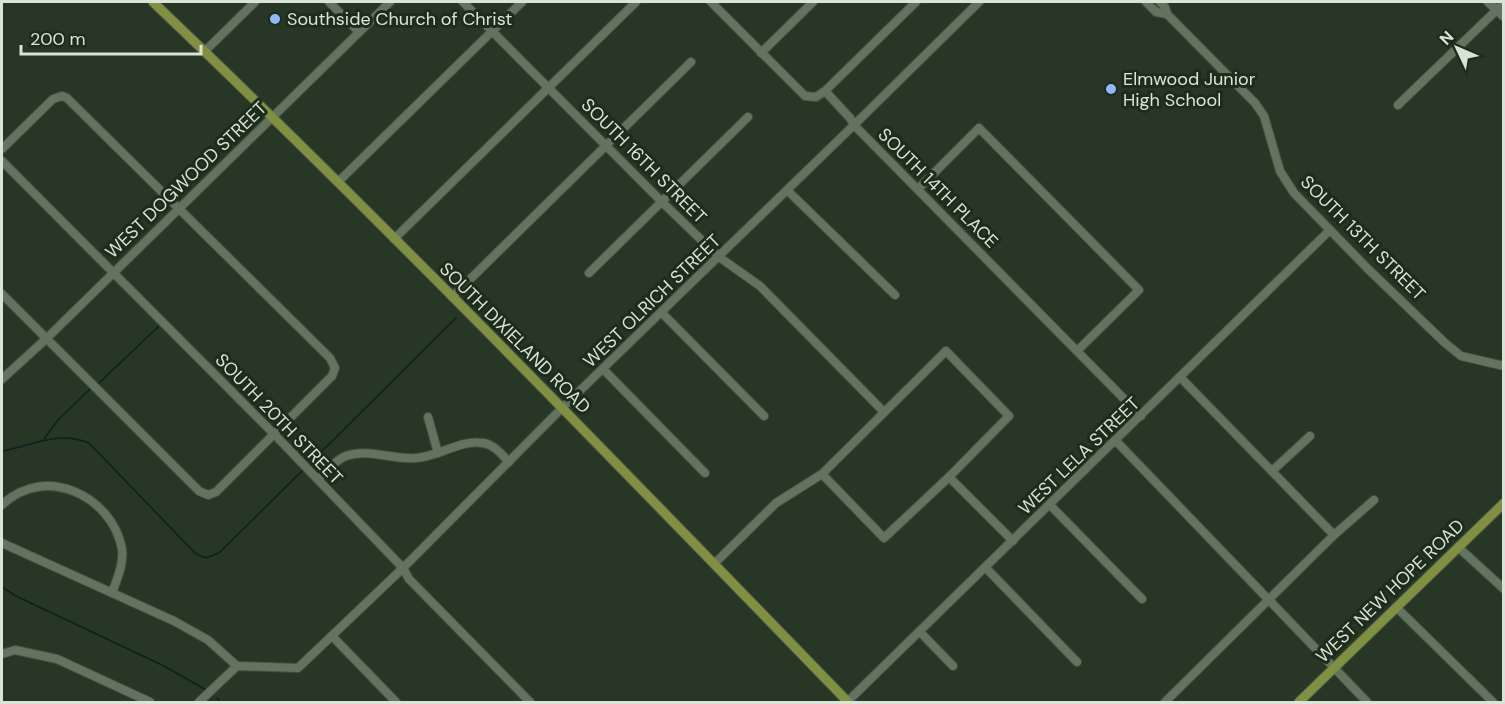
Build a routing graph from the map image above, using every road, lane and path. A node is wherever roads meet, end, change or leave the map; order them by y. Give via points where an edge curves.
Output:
1 (153, 2) edge
2 (255, 2) edge
3 (329, 2) edge
4 (390, 2) edge
5 (463, 2) edge
6 (522, 2) edge
7 (636, 2) edge
8 (711, 2) edge
9 (813, 2) edge
10 (916, 2) edge
11 (979, 2) edge
12 (1146, 2) edge
13 (1160, 2) edge
14 (1488, 2) edge
15 (1503, 3) edge
16 (1496, 10) junction
17 (1167, 14) junction
18 (1503, 17) edge
19 (492, 31) junction
20 (359, 32) junction
21 (205, 51) junction
22 (761, 53) junction
23 (691, 62) dead end
24 (549, 87) junction
25 (825, 91) junction
26 (1398, 105) dead end
27 (271, 117) junction
28 (748, 117) dead end
29 (854, 126) junction
30 (606, 145) junction
31 (2, 149) edge
32 (2, 161) edge
33 (338, 182) junction
34 (918, 189) junction
35 (787, 190) junction
36 (662, 202) junction
37 (180, 207) junction
38 (1330, 230) junction
39 (394, 239) junction
40 (719, 256) junction
41 (113, 273) junction
42 (589, 273) dead end
43 (2, 294) edge
44 (895, 296) dead end
45 (452, 297) junction
46 (662, 313) junction
47 (46, 339) junction
48 (1078, 350) junction
49 (1503, 366) edge
50 (603, 369) junction
51 (1180, 377) junction
52 (2, 379) edge
53 (561, 409) junction
54 (884, 412) junction
55 (764, 416) dead end
56 (1141, 416) junction
57 (428, 417) dead end
58 (274, 434) junction
59 (1310, 436) dead end
60 (1116, 441) junction
61 (438, 453) junction
62 (509, 462) junction
63 (1272, 471) junction
64 (705, 473) dead end
65 (822, 474) junction
66 (949, 477) junction
67 (318, 479) junction
68 (1374, 500) dead end
69 (1503, 503) edge
70 (2, 505) edge
71 (1050, 505) junction
72 (1334, 535) junction
73 (1012, 541) junction
74 (2, 543) edge
75 (1458, 547) junction
76 (714, 564) junction
77 (403, 568) junction
78 (986, 568) junction
79 (1503, 589) edge
80 (112, 593) junction
81 (1142, 599) dead end
82 (1270, 599) junction
83 (1396, 607) junction
84 (920, 632) junction
85 (332, 636) junction
86 (2, 654) edge
87 (1077, 662) dead end
88 (237, 666) junction
89 (953, 666) dead end
90 (1334, 668) junction
91 (150, 702) edge
92 (200, 702) edge
93 (396, 702) edge
94 (530, 702) edge
95 (848, 702) edge
96 (1165, 702) edge
97 (1299, 702) edge
98 (1367, 702) edge
99 (1493, 702) edge

1 - 21 main road, SOUTH DIXIELAND ROAD
2 - 21 street
3 - 20 street
4 - 20 street, WEST DOGWOOD STREET
5 - 19 street, SOUTH 16TH STREET
6 - 19 street
7 - 24 street
8 - 22 street
9 - 22 street
10 - 25 street
11 - 29 street, WEST OLRICH STREET
12 - 17 street, SOUTH 13TH STREET via 1156,12
13 - 17 street, SOUTH 13TH STREET
14 - 16 street
15 - 16 street
16 - 18 street
16 - 26 street
17 - 38 street, SOUTH 13TH STREET via 1255,103 1264,116 1287,182
19 - 24 street, SOUTH 16TH STREET
19 - 33 street
20 - 27 street, WEST DOGWOOD STREET
21 - 27 main road, SOUTH DIXIELAND ROAD
22 - 25 street via 805,96 816,97
23 - 30 street
24 - 30 street, SOUTH 16TH STREET
24 - 39 street
25 - 29 street, SOUTH 14TH PLACE
27 - 33 main road, SOUTH DIXIELAND ROAD
27 - 37 street, WEST DOGWOOD STREET
28 - 36 street
29 - 34 street, SOUTH 14TH PLACE
29 - 35 street, WEST OLRICH STREET
30 - 36 street, SOUTH 16TH STREET
30 - 45 street
31 - 37 street via 53,99 62,96
32 - 41 street, SOUTH 20TH STREET
33 - 39 main road, SOUTH DIXIELAND ROAD
34 - 48 street, SOUTH 14TH PLACE
34 - 48 street via 979,128 1139,290
35 - 40 street, WEST OLRICH STREET
35 - 44 street
36 - 40 street, SOUTH 16TH STREET
36 - 42 street
37 - 41 street, WEST DOGWOOD STREET
37 - 58 street via 330,358 335,368 332,376
38 - 49 street, SOUTH 13TH STREET via 1461,356
38 - 51 street, WEST LELA STREET
39 - 45 main road, SOUTH DIXIELAND ROAD
40 - 46 street, WEST OLRICH STREET
40 - 54 street, SOUTH 16TH STREET via 760,286
41 - 47 street, WEST DOGWOOD STREET
41 - 58 street, SOUTH 20TH STREET
43 - 47 street
45 - 53 main road, SOUTH DIXIELAND ROAD
46 - 50 street, WEST OLRICH STREET
46 - 55 street
47 - 52 street, WEST DOGWOOD STREET
47 - 58 street via 199,491 208,495 216,492
48 - 56 street, SOUTH 14TH PLACE
50 - 53 street, WEST OLRICH STREET
50 - 64 street
51 - 56 street, WEST LELA STREET
51 - 63 street
53 - 62 street, WEST OLRICH STREET
53 - 76 main road, SOUTH DIXIELAND ROAD
54 - 65 street
54 - 66 street via 946,351 1010,416
56 - 60 street, WEST LELA STREET
57 - 61 street
58 - 67 street, SOUTH 20TH STREET
59 - 63 street
60 - 71 street, WEST LELA STREET
60 - 82 street
61 - 62 street via 484,443
61 - 67 street via 417,458 355,454 336,461
62 - 77 street, WEST OLRICH STREET
63 - 72 street
65 - 66 street via 884,538
65 - 76 street via 776,503
66 - 73 street
67 - 77 street, SOUTH 20TH STREET
68 - 72 street
69 - 75 main road, WEST NEW HOPE ROAD
70 - 80 street via 23,491 45,486 65,487 98,505 113,525 122,551 121,570
71 - 73 street, WEST LELA STREET
71 - 81 street
72 - 82 street
73 - 78 street, WEST LELA STREET
74 - 80 street
75 - 79 street
75 - 83 main road, WEST NEW HOPE ROAD
76 - 95 main road, SOUTH DIXIELAND ROAD
77 - 85 street, WEST OLRICH STREET
77 - 94 street, SOUTH 20TH STREET via 408,578
78 - 84 street, WEST LELA STREET
78 - 87 street
80 - 88 street via 208,640
82 - 90 street
82 - 96 street
83 - 90 main road, WEST NEW HOPE ROAD
83 - 99 street
84 - 89 street
84 - 95 street, WEST LELA STREET
85 - 88 street, WEST OLRICH STREET via 298,668
85 - 93 street
86 - 91 street via 15,650 57,659
88 - 92 street
90 - 97 main road, WEST NEW HOPE ROAD
90 - 98 street

